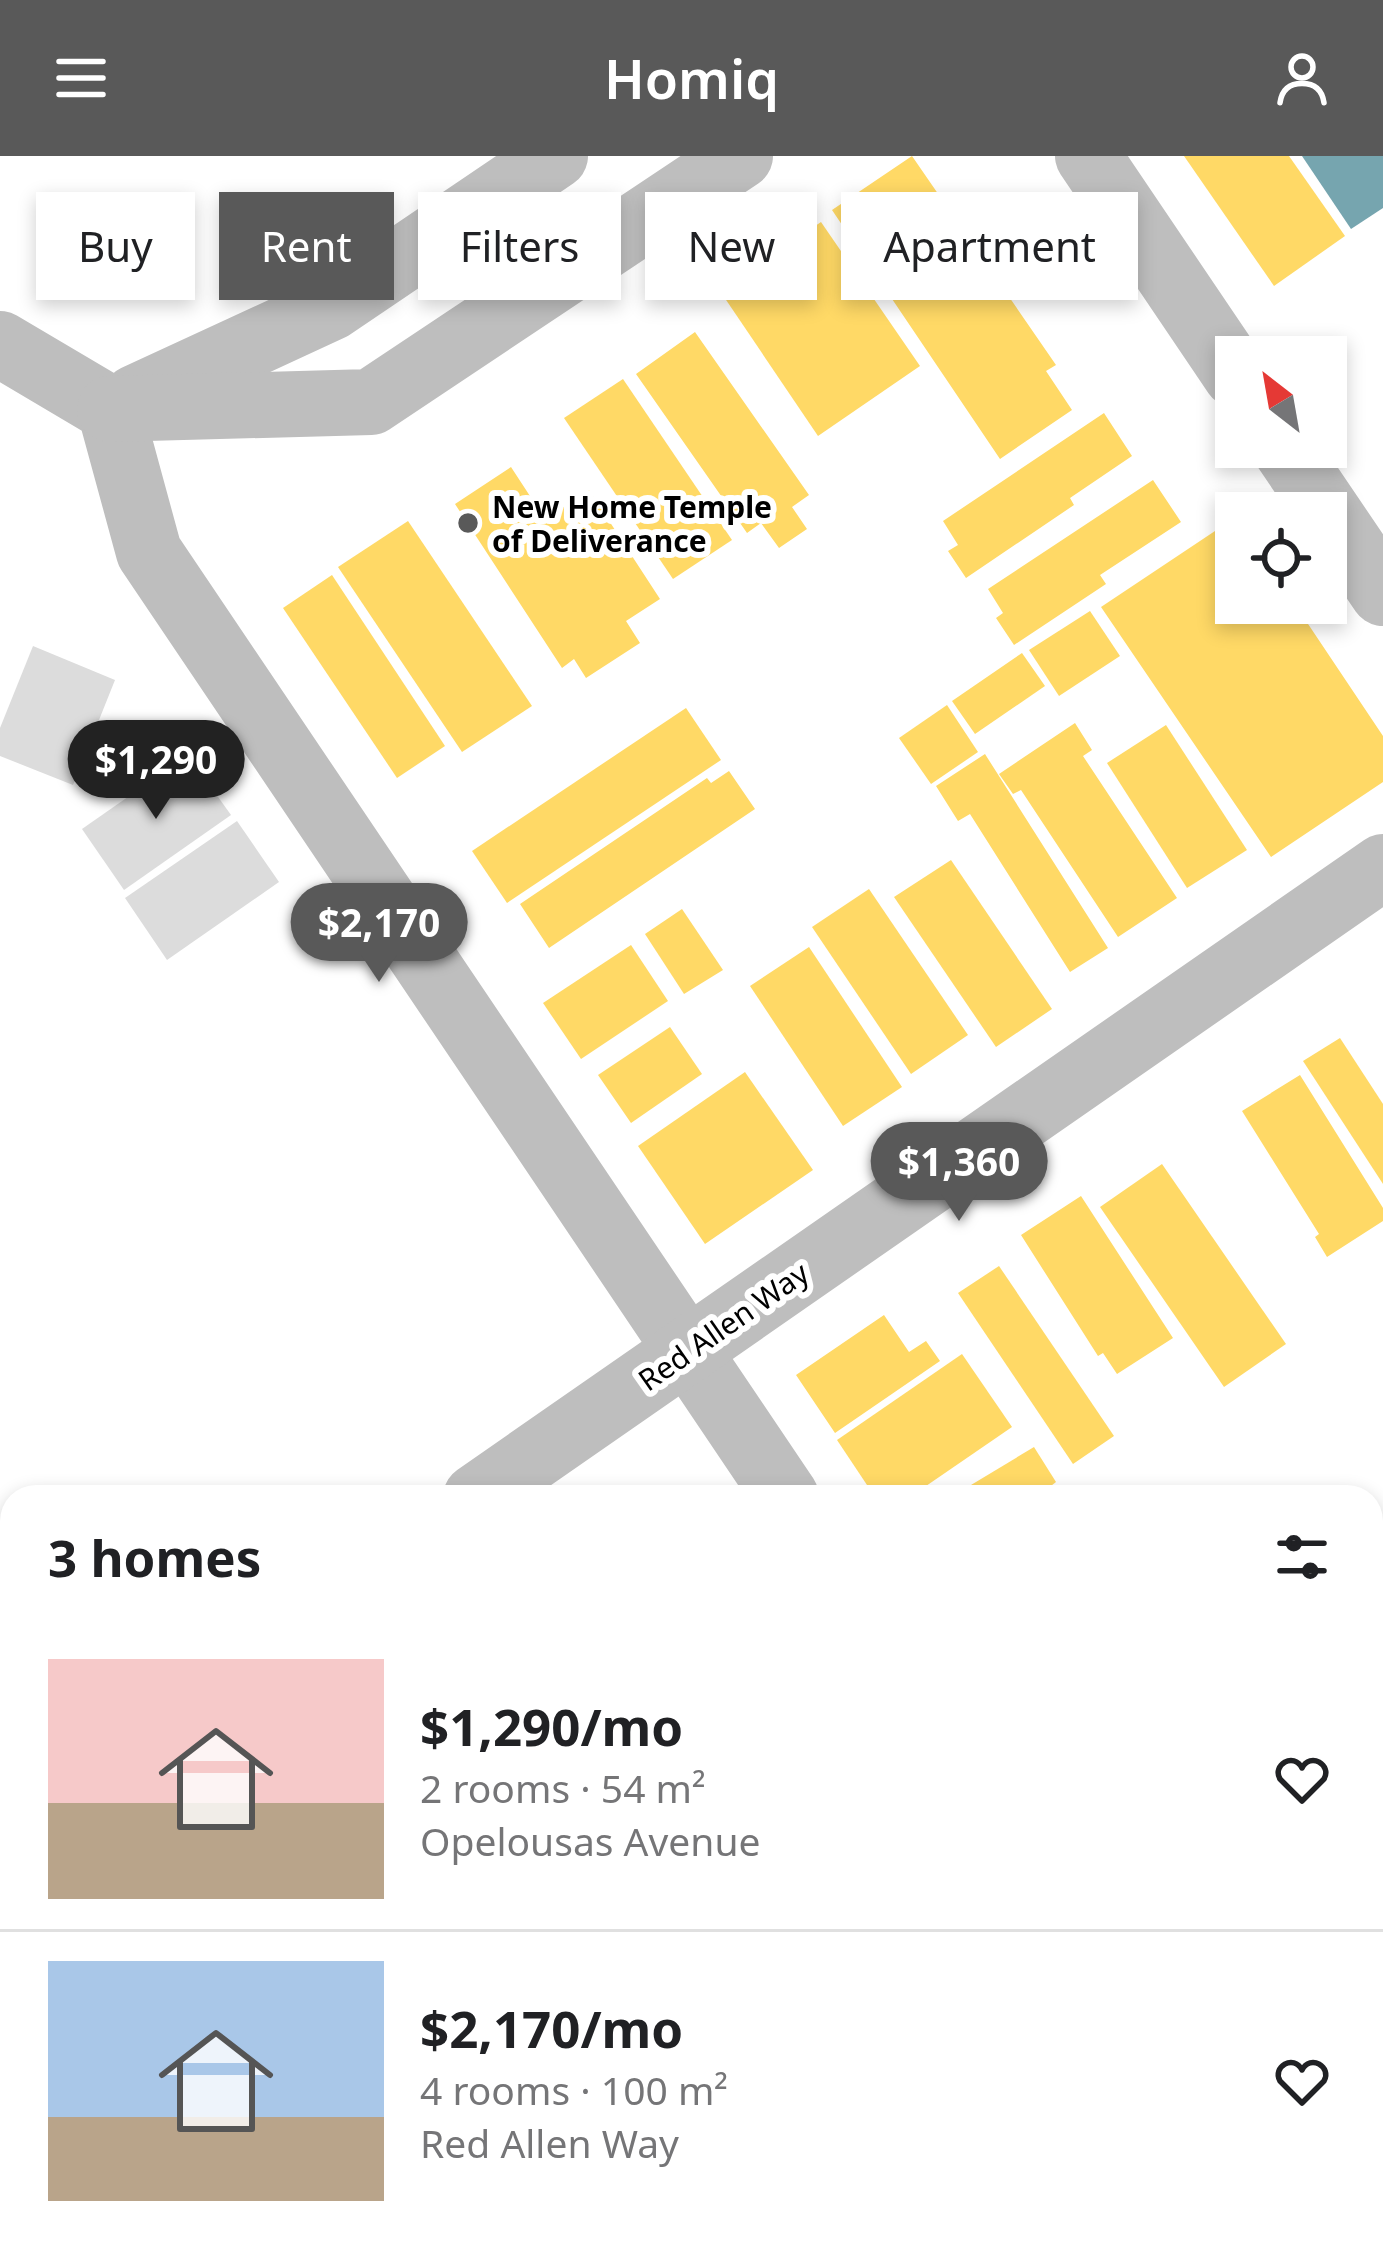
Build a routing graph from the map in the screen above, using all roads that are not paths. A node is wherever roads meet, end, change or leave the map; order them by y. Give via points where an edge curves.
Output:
1 (555, 156) edge
2 (740, 156) edge
3 (1088, 156) edge
4 (0, 344) edge
5 (1215, 344) edge
6 (110, 410) junction
7 (1299, 468) edge
8 (1383, 593) edge
9 (1383, 867) edge
10 (687, 1351) junction
11 (493, 1485) edge
12 (778, 1485) edge

1 - 6 street via 332,307
2 - 6 street via 370,402
3 - 5 street
4 - 6 street
6 - 10 street via 149,552
7 - 8 street
9 - 10 street, Red Allen Way
10 - 11 street, Red Allen Way
10 - 12 street

